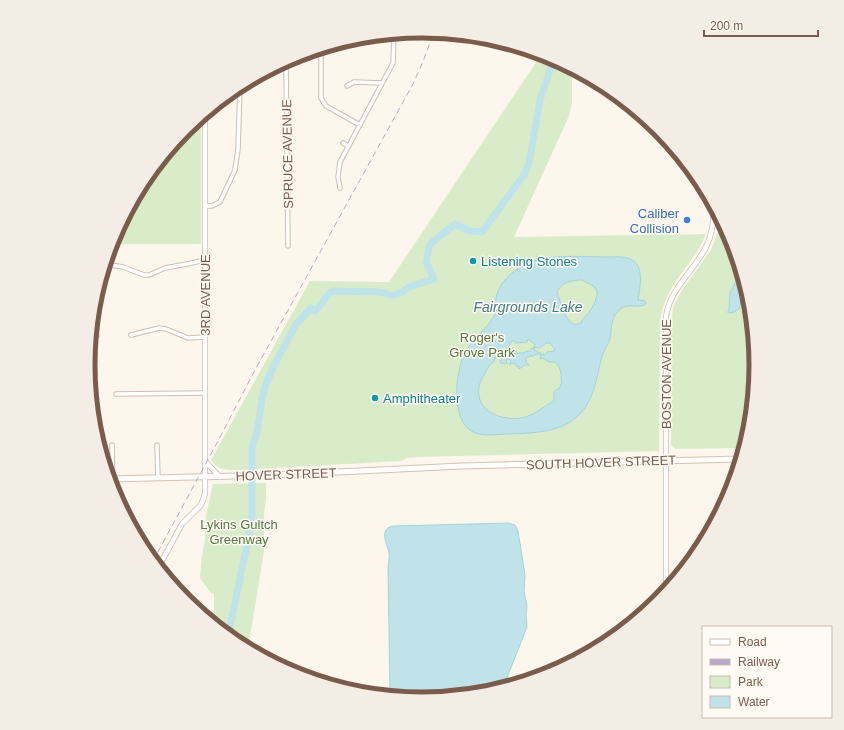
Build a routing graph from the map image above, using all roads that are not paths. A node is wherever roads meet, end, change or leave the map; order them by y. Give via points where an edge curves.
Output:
1 (394, 40) edge
2 (321, 54) edge
3 (286, 68) edge
4 (382, 83) junction
5 (347, 86) dead end
6 (240, 93) edge
7 (205, 120) edge
8 (360, 125) junction
9 (343, 143) dead end
10 (348, 146) junction
11 (340, 188) dead end
12 (205, 206) junction
13 (713, 217) edge
14 (288, 246) dead end
15 (205, 260) junction
16 (111, 265) edge
17 (131, 335) dead end
18 (205, 337) junction
19 (205, 393) junction
20 (116, 394) dead end
21 (112, 445) dead end
22 (157, 445) dead end
23 (736, 458) edge
24 (666, 460) junction
25 (205, 461) junction
26 (462, 466) joint
27 (111, 468) edge
28 (205, 477) junction
29 (220, 477) junction
30 (158, 478) junction
31 (116, 479) edge
32 (161, 562) edge
33 (666, 583) edge

1 - 4 street via 394,59
2 - 8 street via 323,102
3 - 14 street, SPRUCE AVENUE
4 - 5 street via 354,82
4 - 8 street
6 - 12 street via 235,170 220,202
7 - 12 street, 3RD AVENUE
8 - 10 street
9 - 10 street
10 - 11 street via 338,168
12 - 15 street, 3RD AVENUE
13 - 24 street, BOSTON AVENUE via 713,228 706,246 676,289 667,309
15 - 16 street via 165,268 149,275
15 - 18 street, 3RD AVENUE
17 - 18 street via 159,328 188,338
18 - 19 street, 3RD AVENUE
19 - 20 street
19 - 25 street, 3RD AVENUE
21 - 27 street
22 - 30 street
23 - 24 main road, SOUTH HOVER STREET
24 - 26 main road, SOUTH HOVER STREET
24 - 33 street, BOSTON AVENUE
25 - 28 street, 3RD AVENUE
25 - 29 street
26 - 29 main road, HOVER STREET
28 - 29 main road, HOVER STREET
28 - 30 main road, HOVER STREET
28 - 32 street, 3RD AVENUE via 203,501 184,522
30 - 31 main road, HOVER STREET

